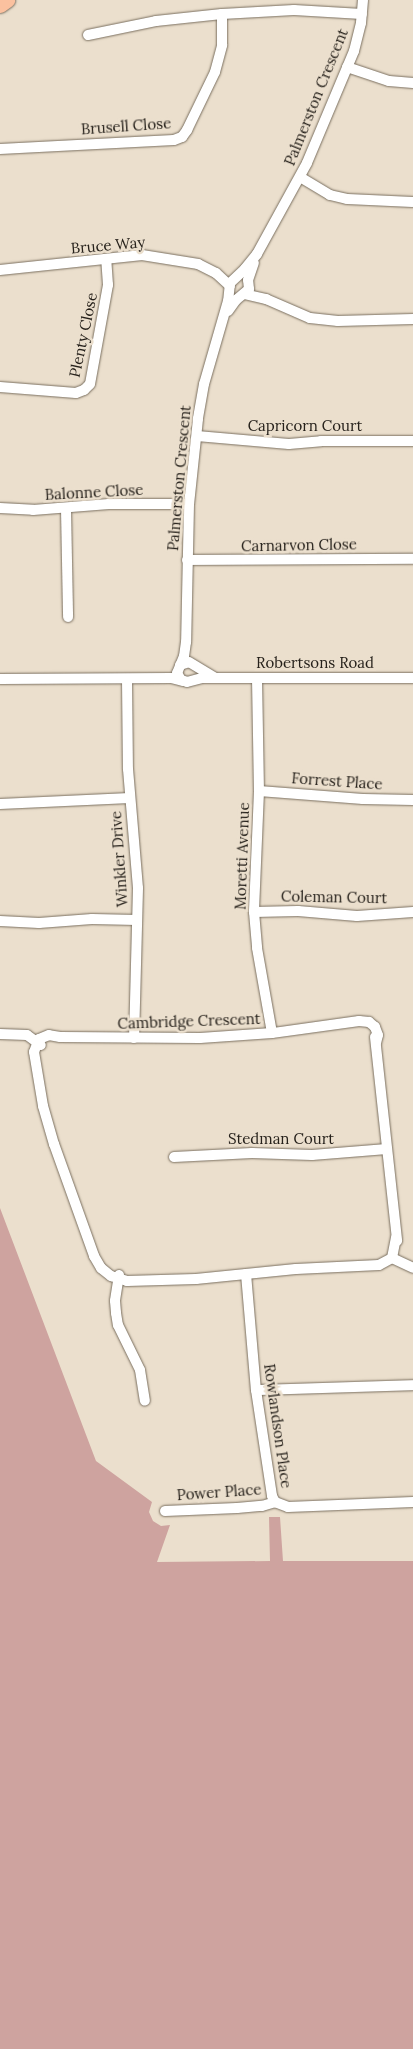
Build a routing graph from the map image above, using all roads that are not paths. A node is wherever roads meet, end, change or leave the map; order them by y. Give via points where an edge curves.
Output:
1 (7, 0) edge
2 (363, 0) edge
3 (0, 5) edge
4 (222, 14) junction
5 (362, 14) junction
6 (88, 35) dead end
7 (347, 67) junction
8 (413, 83) edge
9 (0, 149) edge
10 (300, 177) junction
11 (413, 202) edge
12 (257, 254) junction
13 (106, 259) junction
14 (0, 270) edge
15 (216, 273) junction
16 (237, 275) junction
17 (249, 281) junction
18 (230, 288) junction
19 (243, 294) junction
20 (266, 299) junction
21 (413, 319) edge
22 (223, 320) junction
23 (0, 388) edge
24 (196, 436) junction
25 (413, 441) edge
26 (189, 504) junction
27 (0, 508) edge
28 (66, 508) junction
29 (413, 559) edge
30 (186, 560) junction
31 (68, 618) dead end
32 (186, 642) junction
33 (194, 665) junction
34 (179, 666) junction
35 (218, 678) junction
36 (258, 678) junction
37 (413, 678) edge
38 (0, 679) edge
39 (127, 679) junction
40 (154, 679) junction
41 (188, 681) junction
42 (259, 790) junction
43 (130, 798) junction
44 (413, 800) edge
45 (0, 804) edge
46 (254, 912) junction
47 (413, 912) edge
48 (137, 920) junction
49 (0, 921) edge
50 (272, 1033) junction
51 (0, 1034) edge
52 (134, 1038) junction
53 (39, 1043) junction
54 (387, 1149) junction
55 (174, 1157) dead end
56 (394, 1260) junction
57 (413, 1268) edge
58 (246, 1274) junction
59 (118, 1277) junction
60 (413, 1385) edge
61 (256, 1390) junction
62 (145, 1401) dead end
63 (276, 1502) junction
64 (413, 1502) edge
65 (165, 1511) dead end

1 - 3 highway
2 - 5 street, Palmerston Crescent
4 - 5 street via 294,10
4 - 6 street via 156,21
4 - 9 street, Brusell Close via 222,45 215,72 182,137
5 - 7 street, Palmerston Crescent
7 - 8 street via 389,80
7 - 10 street, Palmerston Crescent
10 - 11 street via 346,199
10 - 12 street, Palmerston Crescent
12 - 16 street, Palmerston Crescent
12 - 17 street, Palmerston Crescent
13 - 14 street, Bruce Way
13 - 15 street, Bruce Way via 142,255 178,259
13 - 23 street, Plenty Close via 108,285 90,384 76,393
15 - 16 street, Bruce Way
15 - 18 street, Bruce Way
16 - 17 street
16 - 18 street via 231,280
17 - 19 street via 249,289
17 - 20 street
18 - 19 street via 235,294
18 - 22 street, Palmerston Crescent
19 - 20 street
19 - 22 street, Palmerston Crescent
20 - 21 street via 310,318 338,321
22 - 24 street, Palmerston Crescent via 204,384
24 - 25 street, Capricorn Court via 289,444
24 - 26 street, Palmerston Crescent
26 - 28 street, Balonne Close via 109,504
26 - 30 street, Palmerston Crescent
27 - 28 street, Balonne Close
28 - 31 street
29 - 30 street, Carnarvon Close
30 - 32 street, Palmerston Crescent
32 - 33 street, Palmerston Crescent
32 - 34 street, Palmerston Crescent
33 - 34 street via 186,662
33 - 35 street, Robertsons Road
33 - 41 street via 197,676
34 - 40 street
34 - 41 street via 178,675
35 - 36 street, Robertsons Road
35 - 41 street, Robertsons Road
36 - 37 street, Robertsons Road
36 - 42 street, Moretti Avenue
38 - 39 street
39 - 40 street
39 - 43 street, Winkler Drive
40 - 41 street, Robertsons Road
42 - 44 street, Forrest Place
42 - 46 street, Moretti Avenue
43 - 45 street
43 - 48 street, Winkler Drive via 138,888
46 - 47 street, Coleman Court via 298,911 357,916
46 - 50 street, Moretti Avenue
48 - 49 street
48 - 52 street, Winkler Drive
50 - 52 street, Cambridge Crescent
50 - 54 street, Cambridge Crescent via 348,1023 370,1025 376,1042
51 - 53 street via 22,1034
52 - 53 street, Cambridge Crescent via 60,1037
53 - 59 street via 37,1064 49,1128 90,1240 104,1265
54 - 55 street, Stedman Court via 312,1156 252,1153
54 - 56 street, Cambridge Crescent via 396,1237
56 - 57 street
56 - 58 street via 367,1267 305,1268
58 - 59 street via 196,1279
58 - 61 street, Rowlandson Place
59 - 62 street via 118,1325 140,1370
60 - 61 street
61 - 63 street, Rowlandson Place via 272,1496
63 - 64 street, Rowlandson Place via 288,1506
63 - 65 street, Power Place via 237,1508

